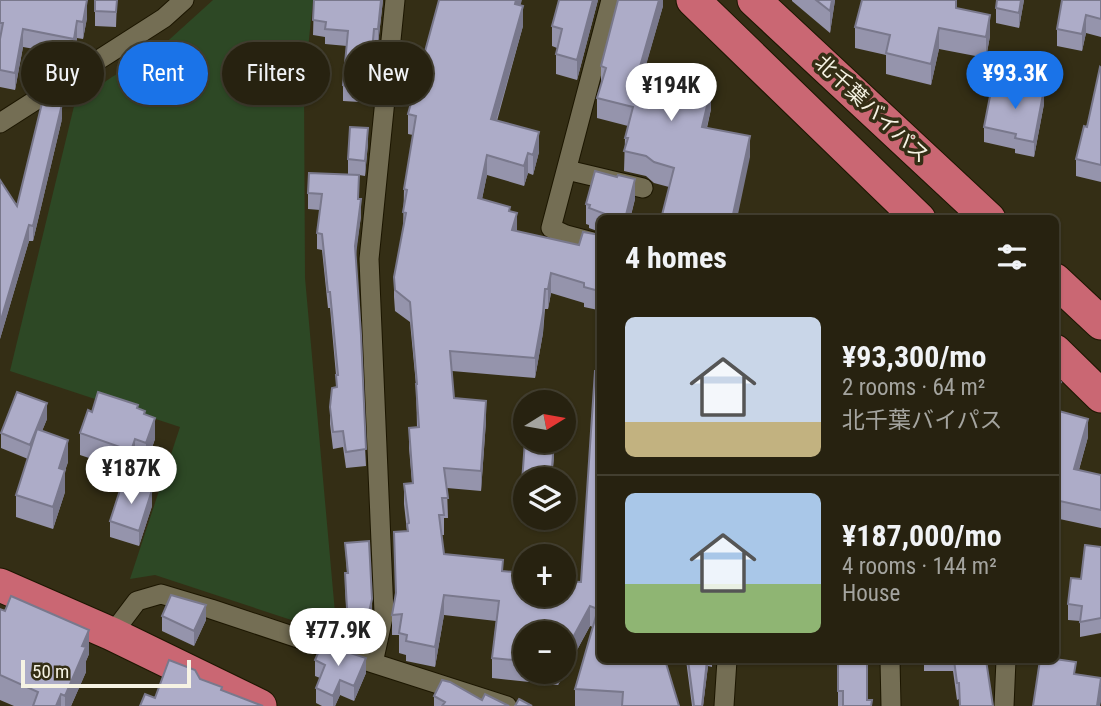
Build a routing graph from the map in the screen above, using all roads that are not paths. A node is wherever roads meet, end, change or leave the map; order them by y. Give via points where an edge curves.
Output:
1 (184, 0) edge
2 (395, 0) edge
3 (611, 0) edge
4 (693, 0) edge
5 (754, 0) edge
6 (0, 122) edge
7 (566, 170) junction
8 (643, 188) dead end
9 (915, 215) edge
10 (985, 215) edge
11 (597, 243) edge
12 (1059, 284) edge
13 (1101, 323) edge
14 (1059, 355) edge
15 (1101, 396) edge
16 (0, 585) edge
17 (112, 634) junction
18 (373, 663) junction
19 (727, 663) edge
20 (890, 663) edge
21 (1006, 663) edge
22 (260, 706) edge
23 (507, 706) edge
24 (724, 706) edge
25 (891, 706) edge
26 (1004, 706) edge

1 - 6 street via 164,18
2 - 18 street via 369,259 384,613
3 - 7 street
4 - 9 highway
5 - 10 highway, 北千葉バイパス
7 - 8 street
7 - 11 street via 551,228
12 - 13 highway
14 - 15 highway
16 - 17 highway
17 - 18 street via 136,601 161,594
17 - 22 highway
18 - 23 street
19 - 24 street
20 - 25 street
21 - 26 street

